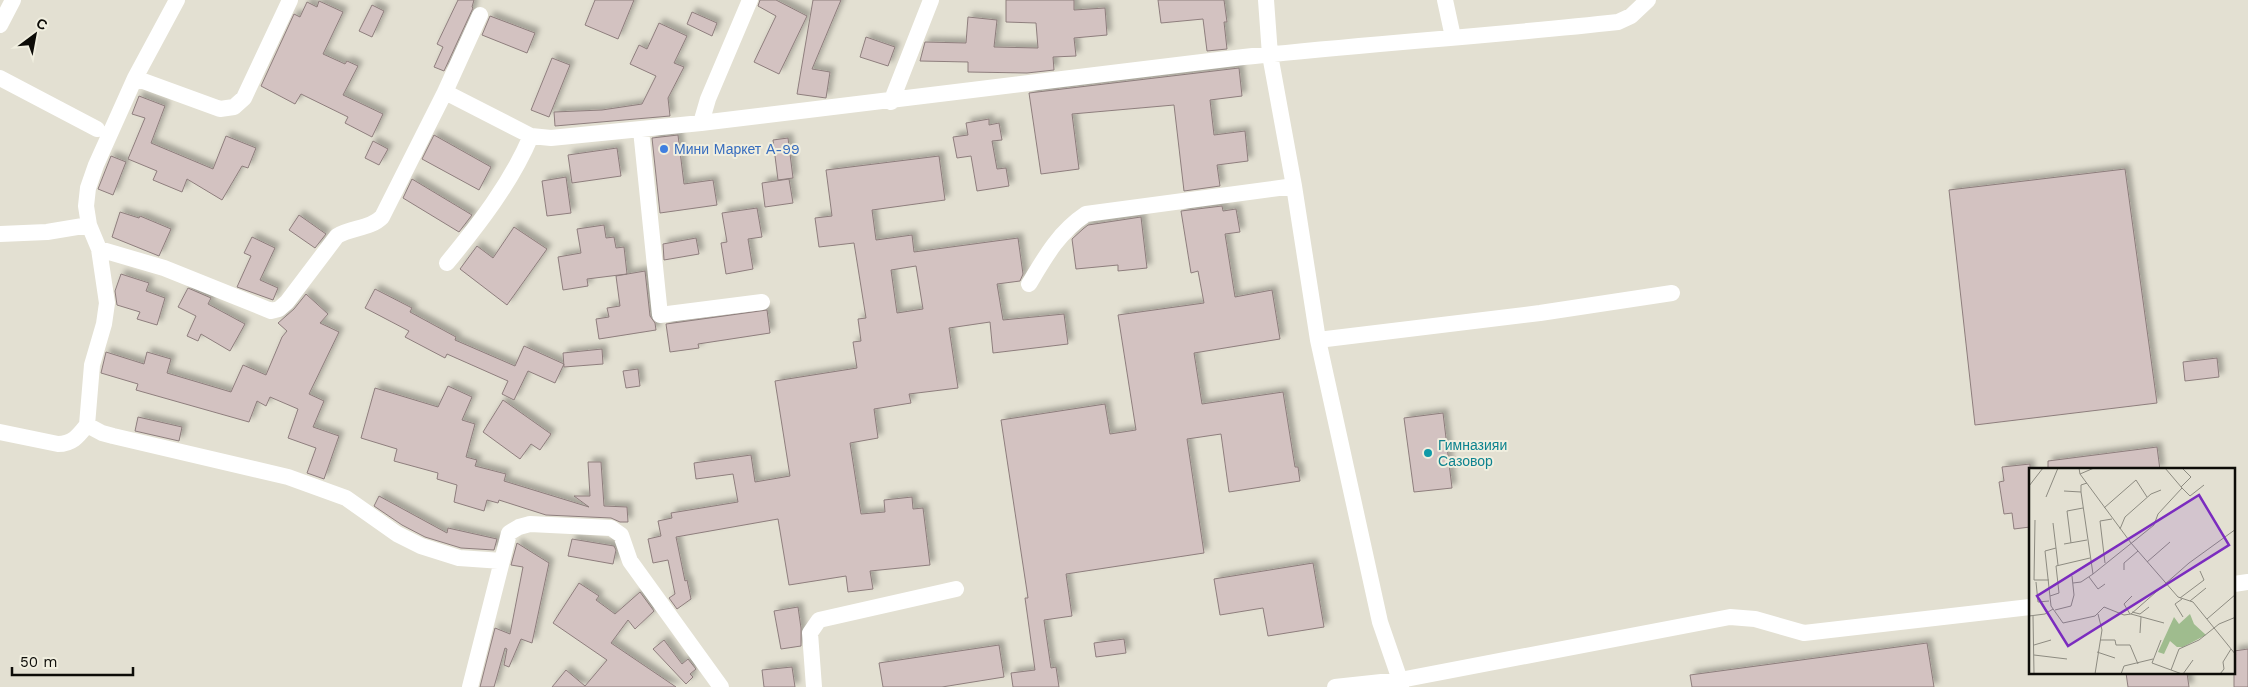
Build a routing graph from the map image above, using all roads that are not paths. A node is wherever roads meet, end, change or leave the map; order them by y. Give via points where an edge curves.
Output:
1 (13, 0) edge
2 (177, 0) edge
3 (290, 0) edge
4 (750, 0) edge
5 (931, 0) edge
6 (1266, 0) edge
7 (1445, 0) edge
8 (1648, 0) edge
9 (480, 15) dead end
10 (0, 25) edge
11 (1453, 38) junction
12 (1270, 55) junction
13 (0, 78) edge
14 (135, 78) junction
15 (445, 92) junction
16 (891, 102) junction
17 (701, 123) junction
18 (97, 129) dead end
19 (641, 130) junction
20 (531, 136) junction
21 (1294, 186) junction
22 (89, 225) junction
23 (0, 234) edge
24 (99, 249) junction
25 (447, 263) dead end
26 (1029, 284) dead end
27 (1672, 294) dead end
28 (762, 302) dead end
29 (1318, 340) junction
30 (87, 425) junction
31 (0, 432) edge
32 (502, 561) junction
33 (956, 589) dead end
34 (2029, 607) edge
35 (1400, 683) edge
36 (470, 687) edge
37 (721, 687) edge
38 (814, 687) edge
39 (1335, 687) edge

1 - 10 street
2 - 14 street
3 - 14 street via 244,98 234,108 220,109
4 - 17 street
5 - 16 street
6 - 12 street
7 - 11 street
8 - 11 street via 1631,16 1618,22
9 - 15 street
11 - 12 street
12 - 16 street
12 - 21 street
13 - 18 street
14 - 22 street via 88,188
15 - 20 street
15 - 24 street via 382,217 372,225 337,236 279,309 271,311 164,268
16 - 17 street
17 - 19 street
19 - 20 street via 551,138
19 - 28 street via 660,315
20 - 25 street via 504,186
21 - 26 street via 1086,214 1070,224 1053,244
21 - 29 street
22 - 23 street via 48,232
22 - 24 street
24 - 30 street via 106,303 104,324 92,366
27 - 29 street
29 - 35 street via 1380,622
30 - 31 street via 66,444
30 - 32 street via 113,436 320,487 346,498 420,546 459,558
32 - 36 street
32 - 37 street via 509,533 520,527 530,524 611,528 621,535 630,560
33 - 38 street via 819,620 810,633
34 - 35 street via 1804,633 1755,619 1730,617
35 - 39 street

